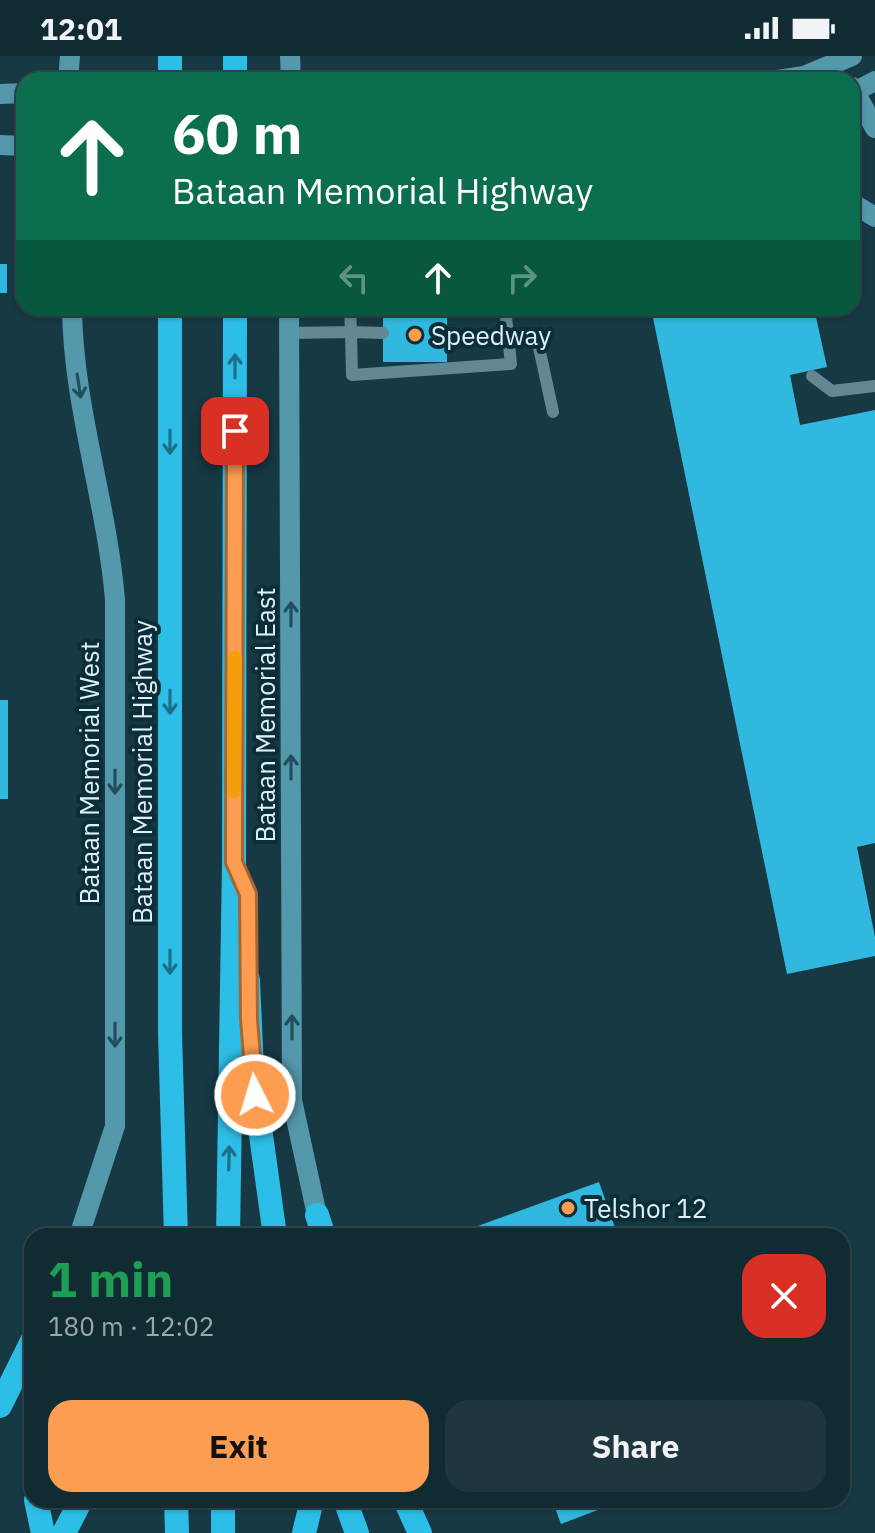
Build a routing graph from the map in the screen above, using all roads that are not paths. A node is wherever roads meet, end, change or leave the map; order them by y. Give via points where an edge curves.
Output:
1 (860, 99) edge
2 (875, 128) edge
3 (73, 316) edge
4 (170, 316) edge
5 (235, 316) edge
6 (289, 316) edge
7 (350, 316) edge
8 (506, 316) edge
9 (351, 332) junction
10 (289, 333) junction
11 (383, 333) dead end
12 (447, 337) dead end
13 (508, 338) junction
14 (812, 376) dead end
15 (875, 386) edge
16 (553, 412) dead end
17 (234, 862) junction
18 (176, 1198) junction
19 (82, 1228) edge
20 (164, 1228) edge
21 (176, 1228) edge
22 (228, 1228) edge
23 (274, 1228) edge
24 (321, 1228) edge
25 (24, 1357) edge
26 (0, 1406) edge
27 (38, 1508) edge
28 (77, 1508) edge
29 (176, 1508) edge
30 (223, 1508) edge
31 (310, 1508) edge
32 (348, 1508) edge
33 (409, 1508) edge
34 (43, 1533) edge
35 (64, 1533) edge
36 (177, 1533) edge
37 (223, 1533) edge
38 (304, 1533) edge
39 (357, 1533) edge
40 (420, 1533) edge

1 - 2 main road
3 -> 19 main road, Bataan Memorial West via 115,600 115,1126
4 -> 18 highway, Bataan Memorial Highway via 170,1033
17 -> 5 highway
6 - 10 main road, Bataan Memorial East
7 - 9 lane
8 - 13 lane
9 - 10 lane
9 - 11 lane
9 - 13 lane via 352,375 511,364
24 -> 10 main road, Bataan Memorial East via 292,1100
12 - 13 lane
13 - 16 lane via 537,338
14 - 15 lane via 832,391
22 -> 17 highway
17 - 23 highway via 248,894 252,1070
18 - 20 highway
18 - 21 highway, Bataan Memorial Highway
25 - 26 highway
27 - 34 highway
28 - 35 highway
29 - 36 highway
30 - 37 highway
31 - 38 highway
32 - 39 highway
33 - 40 highway

